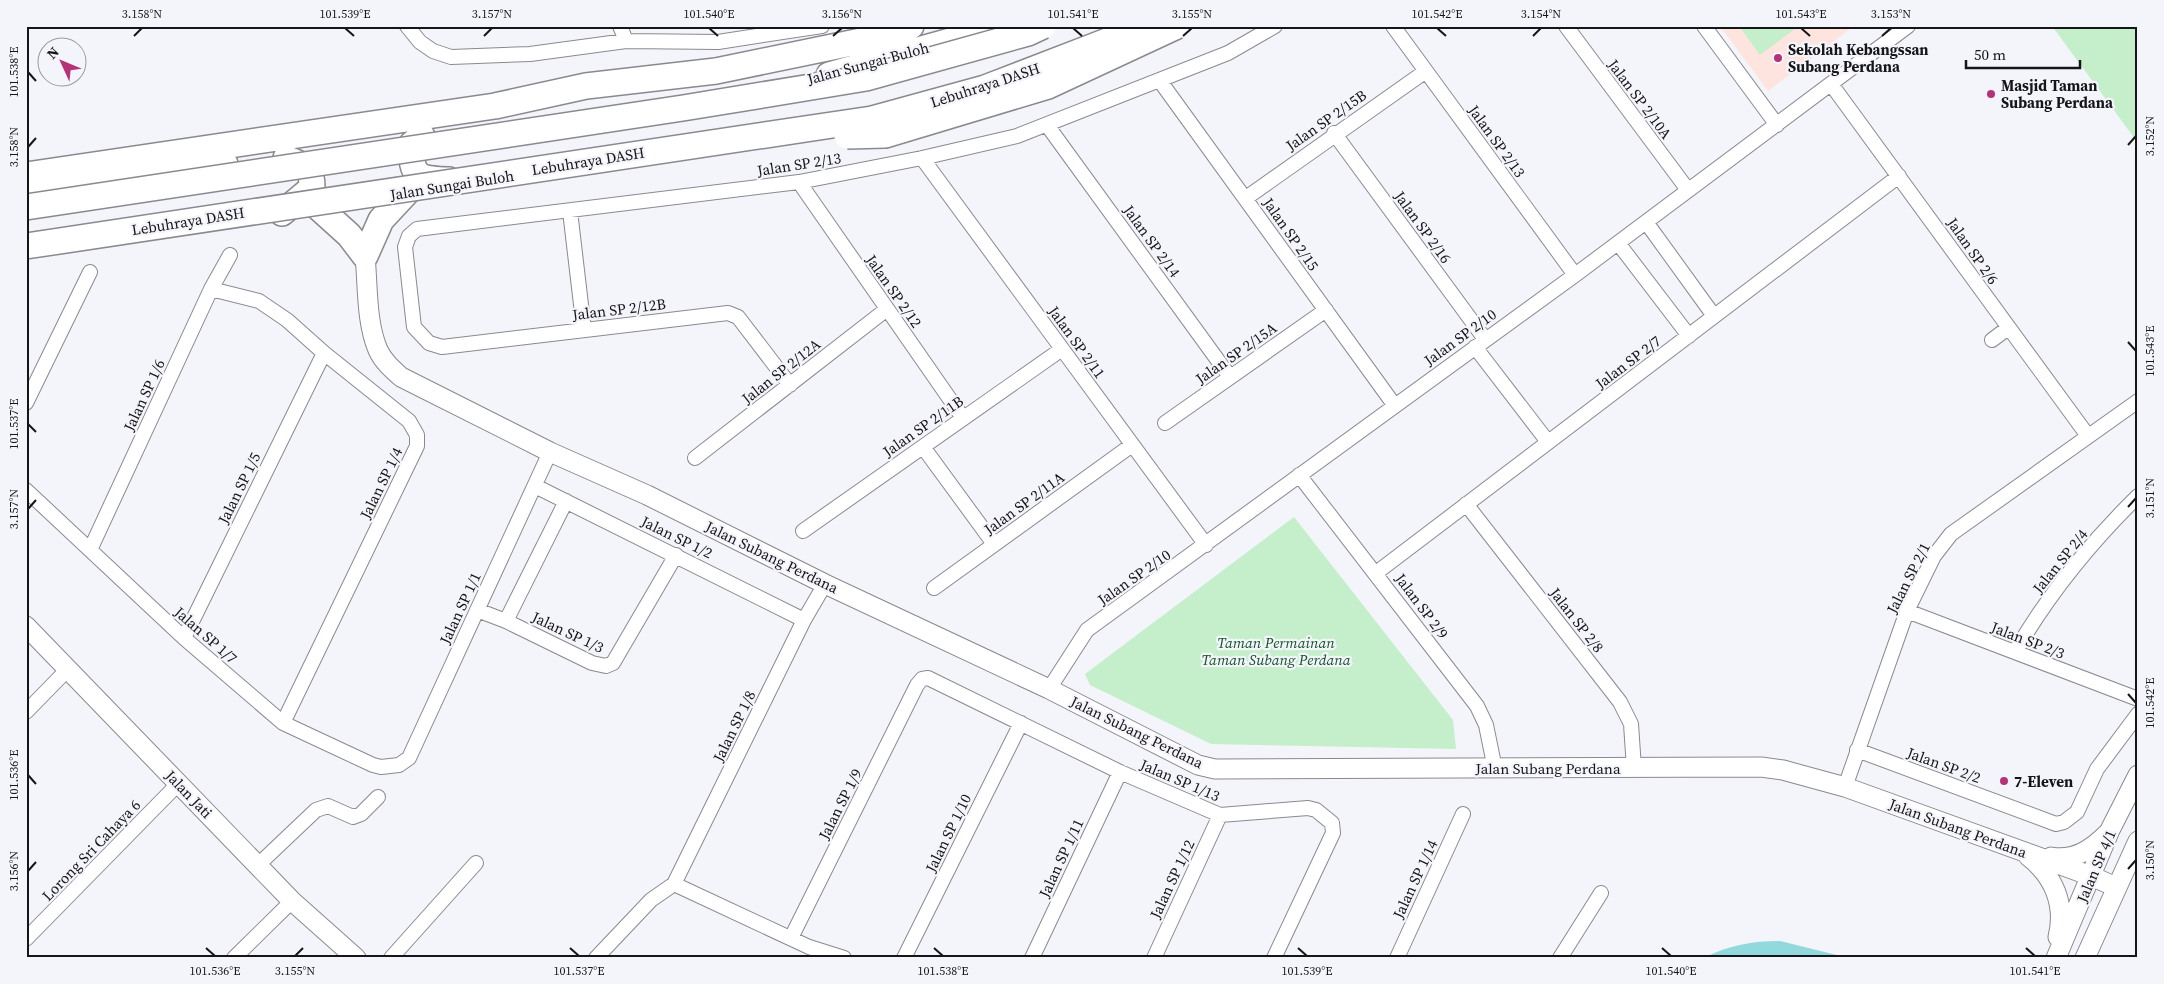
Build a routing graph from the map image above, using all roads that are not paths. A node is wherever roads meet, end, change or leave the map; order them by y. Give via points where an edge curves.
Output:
1 (407, 26) edge
2 (620, 26) edge
3 (822, 26) edge
4 (911, 26) edge
5 (994, 26) edge
6 (1043, 26) edge
7 (1131, 26) edge
8 (1137, 26) edge
9 (1177, 26) edge
10 (1276, 26) edge
11 (1393, 26) edge
12 (1566, 26) edge
13 (1704, 26) edge
14 (1908, 26) edge
15 (626, 41) junction
16 (1426, 71) junction
17 (1160, 81) junction
18 (1831, 84) junction
19 (586, 86) junction
20 (909, 109) junction
21 (1047, 125) junction
22 (1777, 125) junction
23 (1334, 134) junction
24 (422, 136) junction
25 (723, 141) junction
26 (281, 156) junction
27 (26, 158) edge
28 (922, 158) junction
29 (26, 176) edge
30 (1899, 176) junction
31 (482, 181) junction
32 (799, 182) junction
33 (1688, 190) junction
34 (408, 191) junction
35 (26, 194) edge
36 (1246, 198) junction
37 (26, 206) edge
38 (318, 207) junction
39 (570, 211) junction
40 (280, 214) junction
41 (1646, 222) junction
42 (1618, 243) junction
43 (26, 246) edge
44 (26, 253) edge
45 (230, 255) dead end
46 (364, 256) junction
47 (90, 272) dead end
48 (1575, 276) junction
49 (211, 289) junction
50 (887, 309) junction
51 (1326, 310) junction
52 (1714, 316) junction
53 (2008, 328) junction
54 (584, 330) junction
55 (420, 335) joint
56 (1689, 336) junction
57 (1992, 340) dead end
58 (1480, 343) junction
59 (1062, 349) junction
60 (324, 353) junction
61 (1230, 377) junction
62 (790, 385) junction
63 (28, 396) edge
64 (2138, 401) edge
65 (1394, 406) junction
66 (963, 418) junction
67 (1165, 423) dead end
68 (2088, 436) junction
69 (1548, 442) junction
70 (1132, 445) junction
71 (923, 447) junction
72 (550, 452) junction
73 (695, 458) dead end
74 (1299, 476) junction
75 (535, 486) junction
76 (26, 490) edge
77 (2138, 496) edge
78 (566, 501) junction
79 (1466, 504) junction
80 (803, 530) dead end
81 (994, 544) junction
82 (1206, 545) junction
83 (90, 550) junction
84 (676, 555) junction
85 (1376, 573) junction
86 (825, 584) junction
87 (934, 588) dead end
88 (477, 610) junction
89 (1906, 611) junction
90 (804, 620) junction
91 (506, 621) junction
92 (26, 626) edge
93 (184, 638) junction
94 (2015, 652) junction
95 (68, 669) junction
96 (917, 685) joint
97 (1049, 689) junction
98 (2138, 699) edge
99 (26, 712) edge
100 (2138, 714) edge
101 (283, 723) junction
102 (1021, 723) junction
103 (1857, 750) junction
104 (389, 767) joint
105 (1634, 768) junction
106 (1495, 769) junction
107 (1120, 772) junction
108 (2138, 775) edge
109 (179, 783) junction
110 (1845, 787) junction
111 (378, 797) dead end
112 (1462, 814) dead end
113 (1220, 815) junction
114 (2110, 830) junction
115 (2138, 840) edge
116 (2023, 852) junction
117 (476, 863) dead end
118 (258, 865) junction
119 (2091, 876) junction
120 (674, 884) junction
121 (2116, 887) junction
122 (1601, 893) dead end
123 (292, 901) junction
124 (791, 938) junction
125 (26, 940) edge
126 (807, 952) edge
127 (234, 958) edge
128 (356, 958) edge
129 (392, 958) edge
130 (596, 958) edge
131 (844, 958) edge
132 (904, 958) edge
133 (1032, 958) edge
134 (1154, 958) edge
135 (1274, 958) edge
136 (1397, 958) edge
137 (1560, 958) edge
138 (2052, 958) edge
139 (2056, 958) edge
140 (2085, 958) edge

1 - 15 street via 433,52 452,57 530,54
2 - 15 street
3 - 15 street via 718,42
4 - 19 highway via 866,40 716,71
5 - 24 highway, Jalan Sungai Buloh via 823,77
6 - 37 highway, bridge via 866,78
7 - 20 highway, Jalan Sungai Buloh via 1034,69
8 - 20 highway, Lebuhraya DASH, bridge via 1115,38 985,88
9 - 25 highway, bridge via 1048,86 885,135
10 - 17 street, Jalan SP 2/13 via 1228,52
11 - 16 street, Jalan SP 2/13
12 - 33 street, Jalan SP 2/10A
13 - 22 street
14 - 18 street, Jalan SP 2/10
16 - 23 street, Jalan SP 2/15B
16 - 48 street, Jalan SP 2/13
17 - 21 street, Jalan SP 2/13
17 - 36 street, Jalan SP 2/15
18 - 22 street, Jalan SP 2/10
18 - 30 street, Jalan SP 2/6
19 - 27 highway via 489,89
19 - 29 highway via 495,106
20 - 25 highway, Lebuhraya DASH, bridge via 872,119
20 - 31 highway, Jalan Sungai Buloh via 864,122
21 - 28 street, Jalan SP 2/13 via 1017,136
21 - 61 street, Jalan SP 2/14
22 - 33 street, Jalan SP 2/10
23 - 36 street, Jalan SP 2/15B
23 - 58 street, Jalan SP 2/16
24 - 26 highway, Jalan Sungai Buloh
24 - 31 highway via 412,144 411,159 415,172 423,179
25 - 43 highway, Lebuhraya DASH, bridge
26 - 35 highway, Jalan Sungai Buloh
26 - 40 highway via 309,168 312,188
28 - 32 street, Jalan SP 2/13
28 - 59 street, Jalan SP 2/11
30 - 52 street, Jalan SP 2/7
30 - 53 street, Jalan SP 2/6
31 - 34 highway, Jalan Sungai Buloh
32 - 39 street, Jalan SP 2/13
32 - 50 street, Jalan SP 2/12
33 - 41 street, Jalan SP 2/10
34 - 38 highway, Jalan Sungai Buloh
34 - 46 highway via 381,220
36 - 51 street, Jalan SP 2/15
38 - 40 highway, Jalan Sungai Buloh
38 - 46 highway via 349,235
39 - 54 street
39 - 55 street, Jalan SP 2/13 via 418,230 409,236 405,247 414,327
40 - 44 highway, Jalan Sungai Buloh via 190,232
41 - 42 street, Jalan SP 2/10
41 - 52 street
42 - 48 street, Jalan SP 2/10
42 - 56 street
45 - 49 street, Jalan SP 1/6
46 - 72 street, Jalan Subang Perdana via 373,331 378,350 391,368 401,377
47 - 63 street
48 - 58 street, Jalan SP 2/10
49 - 60 street, Jalan SP 1/4 via 259,301 287,320
49 - 83 street, Jalan SP 1/6
50 - 62 street, Jalan SP 2/12A
50 - 66 street, Jalan SP 2/12
51 - 61 street, Jalan SP 2/15A
51 - 65 street, Jalan SP 2/15
52 - 56 street, Jalan SP 2/7
53 - 57 street
53 - 68 street, Jalan SP 2/6
54 - 55 street, Jalan SP 2/12B via 442,346 429,343
54 - 62 street, Jalan SP 2/12B via 733,314
56 - 69 street, Jalan SP 2/7
58 - 65 street, Jalan SP 2/10
58 - 69 street, Jalan SP 2/16
59 - 66 street, Jalan SP 2/11B
59 - 70 street, Jalan SP 2/11
60 - 93 street, Jalan SP 1/5
60 - 101 street, Jalan SP 1/4 via 409,421 417,435 417,446
61 - 67 street, Jalan SP 2/15A
62 - 73 street, Jalan SP 2/12A
64 - 68 street, Jalan SP 2/1
65 - 74 street, Jalan SP 2/10
66 - 71 street, Jalan SP 2/11B
68 - 89 street, Jalan SP 2/1 via 1951,534 1934,556
69 - 79 street, Jalan SP 2/7
70 - 81 street, Jalan SP 2/11A
70 - 82 street, Jalan SP 2/11
71 - 80 street, Jalan SP 2/11B
71 - 81 street
72 - 75 street, Jalan SP 1/1
72 - 86 street, Jalan Subang Perdana via 647,495
74 - 82 street, Jalan SP 2/10
74 - 85 street, Jalan SP 2/9
75 - 78 street, Jalan SP 1/2
75 - 88 street, Jalan SP 1/1
76 - 83 street, Jalan SP 1/7
77 - 94 street, Jalan SP 2/4 via 2114,519 2048,600
78 - 84 street, Jalan SP 1/2
78 - 91 street
79 - 85 street, Jalan SP 2/7
79 - 105 street, Jalan SP 2/8 via 1620,702 1631,724
81 - 87 street, Jalan SP 2/11A
82 - 97 street, Jalan SP 2/10 via 1087,630
83 - 93 street, Jalan SP 1/7
84 - 90 street, Jalan SP 1/2
84 - 91 street, Jalan SP 1/3 via 613,663 606,666 592,663
85 - 106 street, Jalan SP 2/9 via 1477,706 1486,725
86 - 90 street, Jalan SP 1/8
86 - 97 street, Jalan Subang Perdana
88 - 91 street, Jalan SP 1/3
88 - 104 street, Jalan SP 1/1 via 408,758
89 - 94 street, Jalan SP 2/3
89 - 103 street, Jalan SP 2/1
90 - 120 street, Jalan SP 1/8
92 - 95 street, Jalan Jati
93 - 101 street, Jalan SP 1/7
94 - 98 street, Jalan SP 2/3
95 - 99 street
95 - 109 street, Jalan Jati
96 - 102 street, Jalan SP 1/13 via 928,678
96 - 124 street, Jalan SP 1/9
97 - 106 street, Jalan Subang Perdana via 1198,765 1215,769
100 - 103 street, Jalan SP 2/2 via 2097,769 2077,812 2056,824
101 - 104 street, Jalan SP 1/7 via 373,765
102 - 107 street, Jalan SP 1/13
102 - 132 street, Jalan SP 1/10
103 - 110 street, Jalan SP 2/1
105 - 106 street, Jalan Subang Perdana
105 - 110 street, Jalan Subang Perdana via 1761,767
107 - 113 street, Jalan SP 1/13
107 - 133 street, Jalan SP 1/11
108 - 114 street, Jalan SP 4/1
109 - 118 street, Jalan Jati
109 - 125 street, Lorong Sri Cahaya 6
110 - 116 street, Jalan Subang Perdana
111 - 118 street via 361,814 353,817 328,806 316,810
112 - 136 street, Jalan SP 1/14
113 - 134 street, Jalan SP 1/12
113 - 135 street, Jalan SP 1/13 via 1308,808 1316,810 1332,823 1333,833
114 - 116 street via 2098,844 2070,858
114 - 119 street, Jalan SP 4/1
115 - 121 street, Jalan SP 4/1
116 - 119 street, Jalan Subang Perdana
116 - 138 street via 2040,865 2051,880 2059,901 2062,922
117 - 129 street
118 - 123 street, Jalan Jati
119 - 121 street, Jalan Subang Perdana
119 - 139 street, Jalan SP 4/1
120 - 124 street
120 - 130 street, Jalan SP 1/8 via 651,900
121 - 140 street, Jalan SP 4/1
122 - 137 street
123 - 127 street
123 - 128 street, Jalan Jati
124 - 126 street
126 - 131 street

